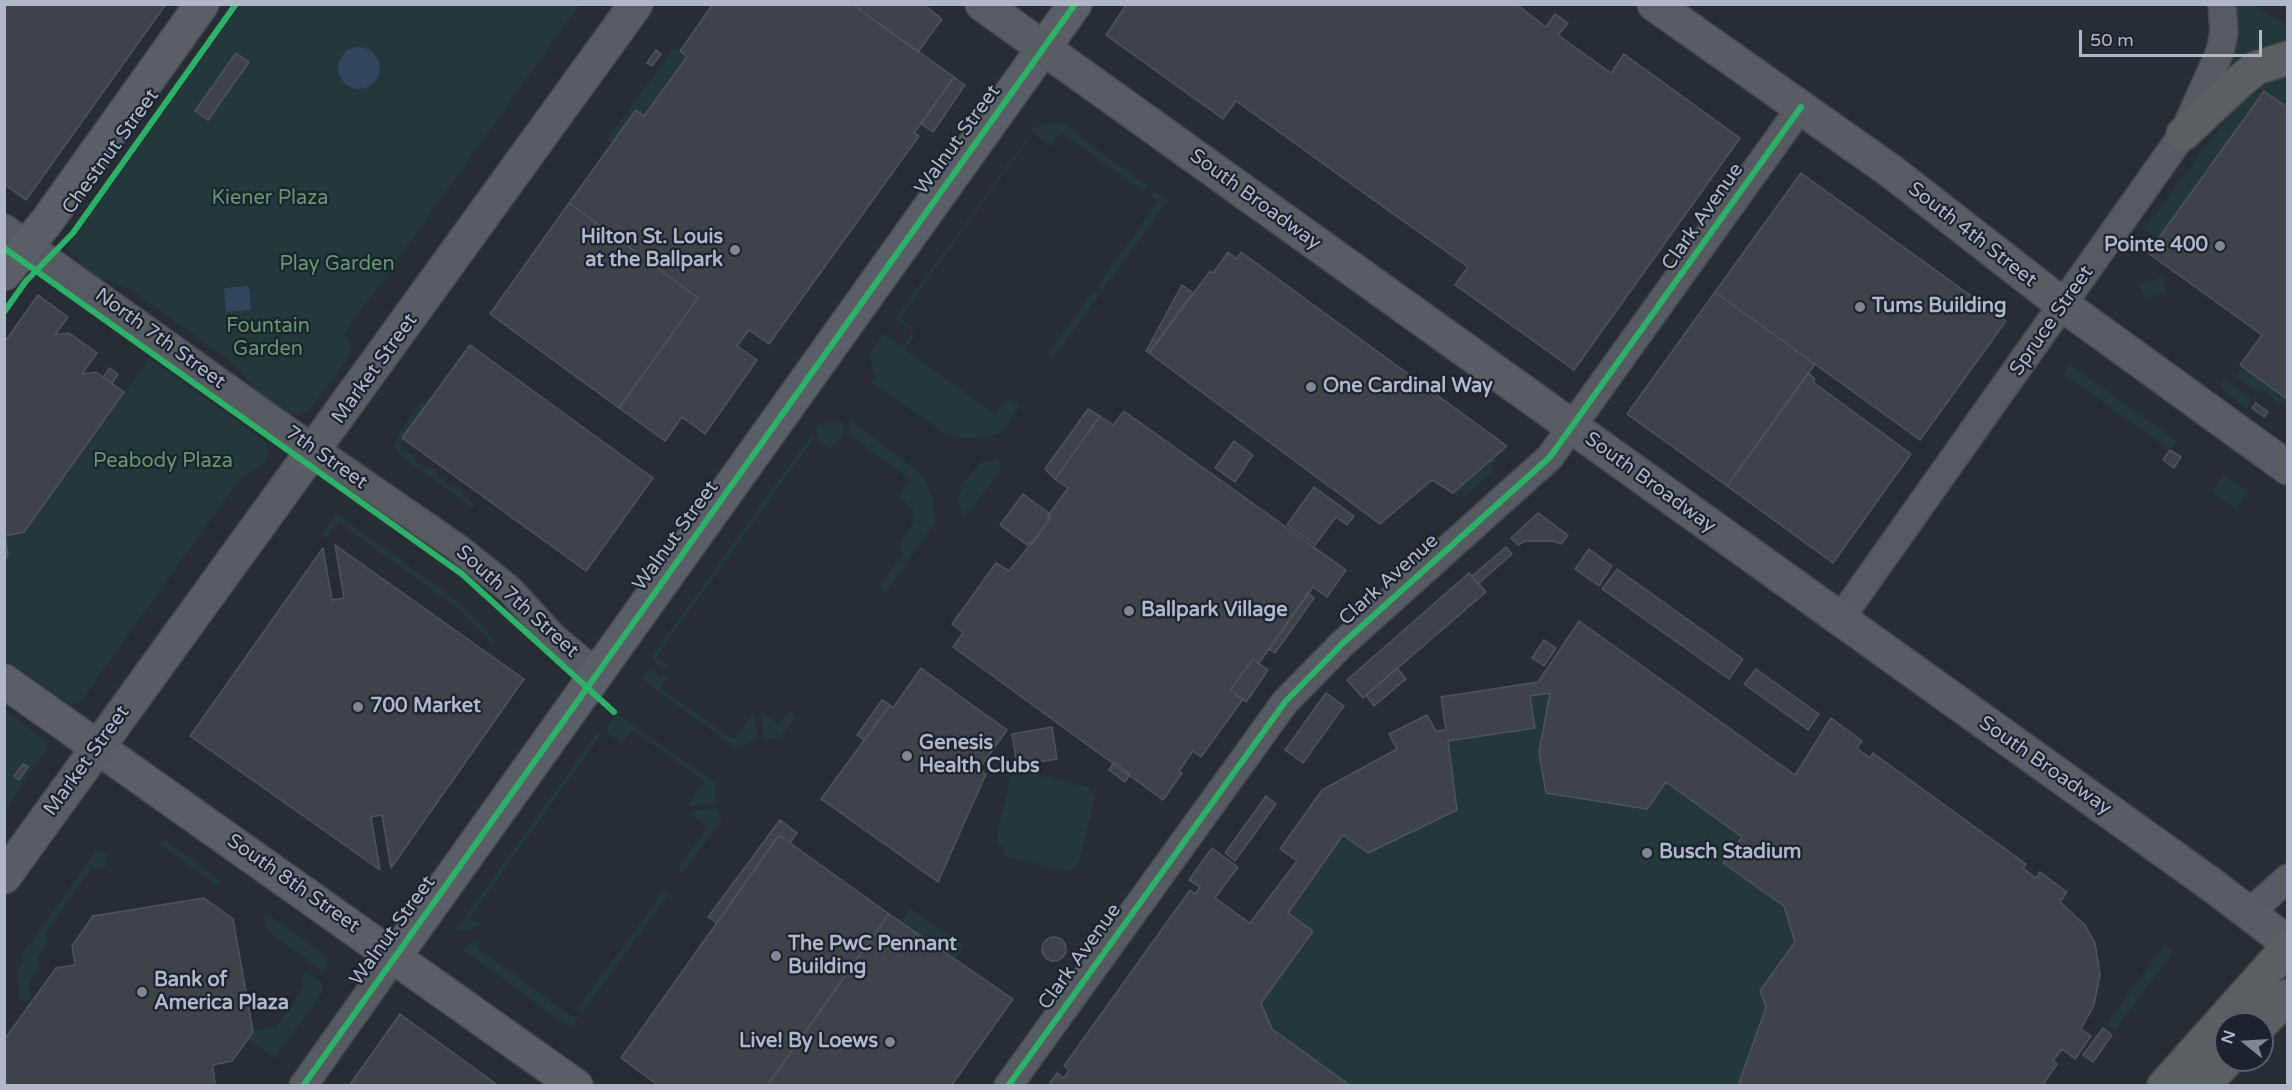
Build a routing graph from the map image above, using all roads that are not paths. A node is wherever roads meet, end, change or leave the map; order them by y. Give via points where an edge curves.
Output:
1 (202, 4) edge
2 (636, 4) edge
3 (982, 4) edge
4 (1075, 4) edge
5 (1654, 4) edge
6 (2222, 4) edge
7 (1043, 49) junction
8 (2288, 58) edge
9 (1801, 107) junction
10 (2183, 134) junction
11 (16, 236) edge
12 (4, 273) edge
13 (2063, 304) junction
14 (1573, 428) junction
15 (316, 450) junction
16 (2288, 468) edge
17 (1840, 620) junction
18 (598, 674) junction
19 (4, 681) edge
20 (97, 746) junction
21 (4, 877) edge
22 (2288, 878) edge
23 (2249, 913) junction
24 (2288, 945) edge
25 (395, 956) junction
26 (2288, 996) edge
27 (2273, 1012) edge
28 (2216, 1072) edge
29 (303, 1086) edge
30 (576, 1086) edge
31 (1008, 1086) edge
32 (2164, 1086) edge
33 (2203, 1086) edge

1 - 11 street, Chestnut Street via 47,220
2 - 15 main road, Market Street
3 - 7 main road, South Broadway
4 - 7 street, Walnut Street
5 - 9 main road, South 4th Street
6 - 10 street, Spruce Street via 2224,32 2220,51
7 - 14 main road, South Broadway
7 - 18 street, Walnut Street
8 - 10 highway via 2256,68
9 - 13 main road, South 4th Street
9 - 14 street, Clark Avenue
10 - 13 street, Spruce Street
11 - 12 street, Chestnut Street
11 - 15 street, North 7th Street
13 - 16 main road, South 4th Street
13 - 17 street, Spruce Street
14 - 17 main road, South Broadway
14 - 31 street, Clark Avenue via 1537,471 1342,644 1285,702
15 - 18 street, South 7th Street via 482,566 554,638
15 - 20 main road, Market Street
17 - 23 main road, South Broadway
18 - 25 street, Walnut Street
19 - 20 street, South 8th Street
20 - 21 main road, Market Street
20 - 25 street, South 8th Street
22 - 23 street
23 - 24 main road, South Broadway
24 - 32 highway
25 - 29 street, Walnut Street
25 - 30 street, South 8th Street
26 - 27 highway
28 - 33 highway

